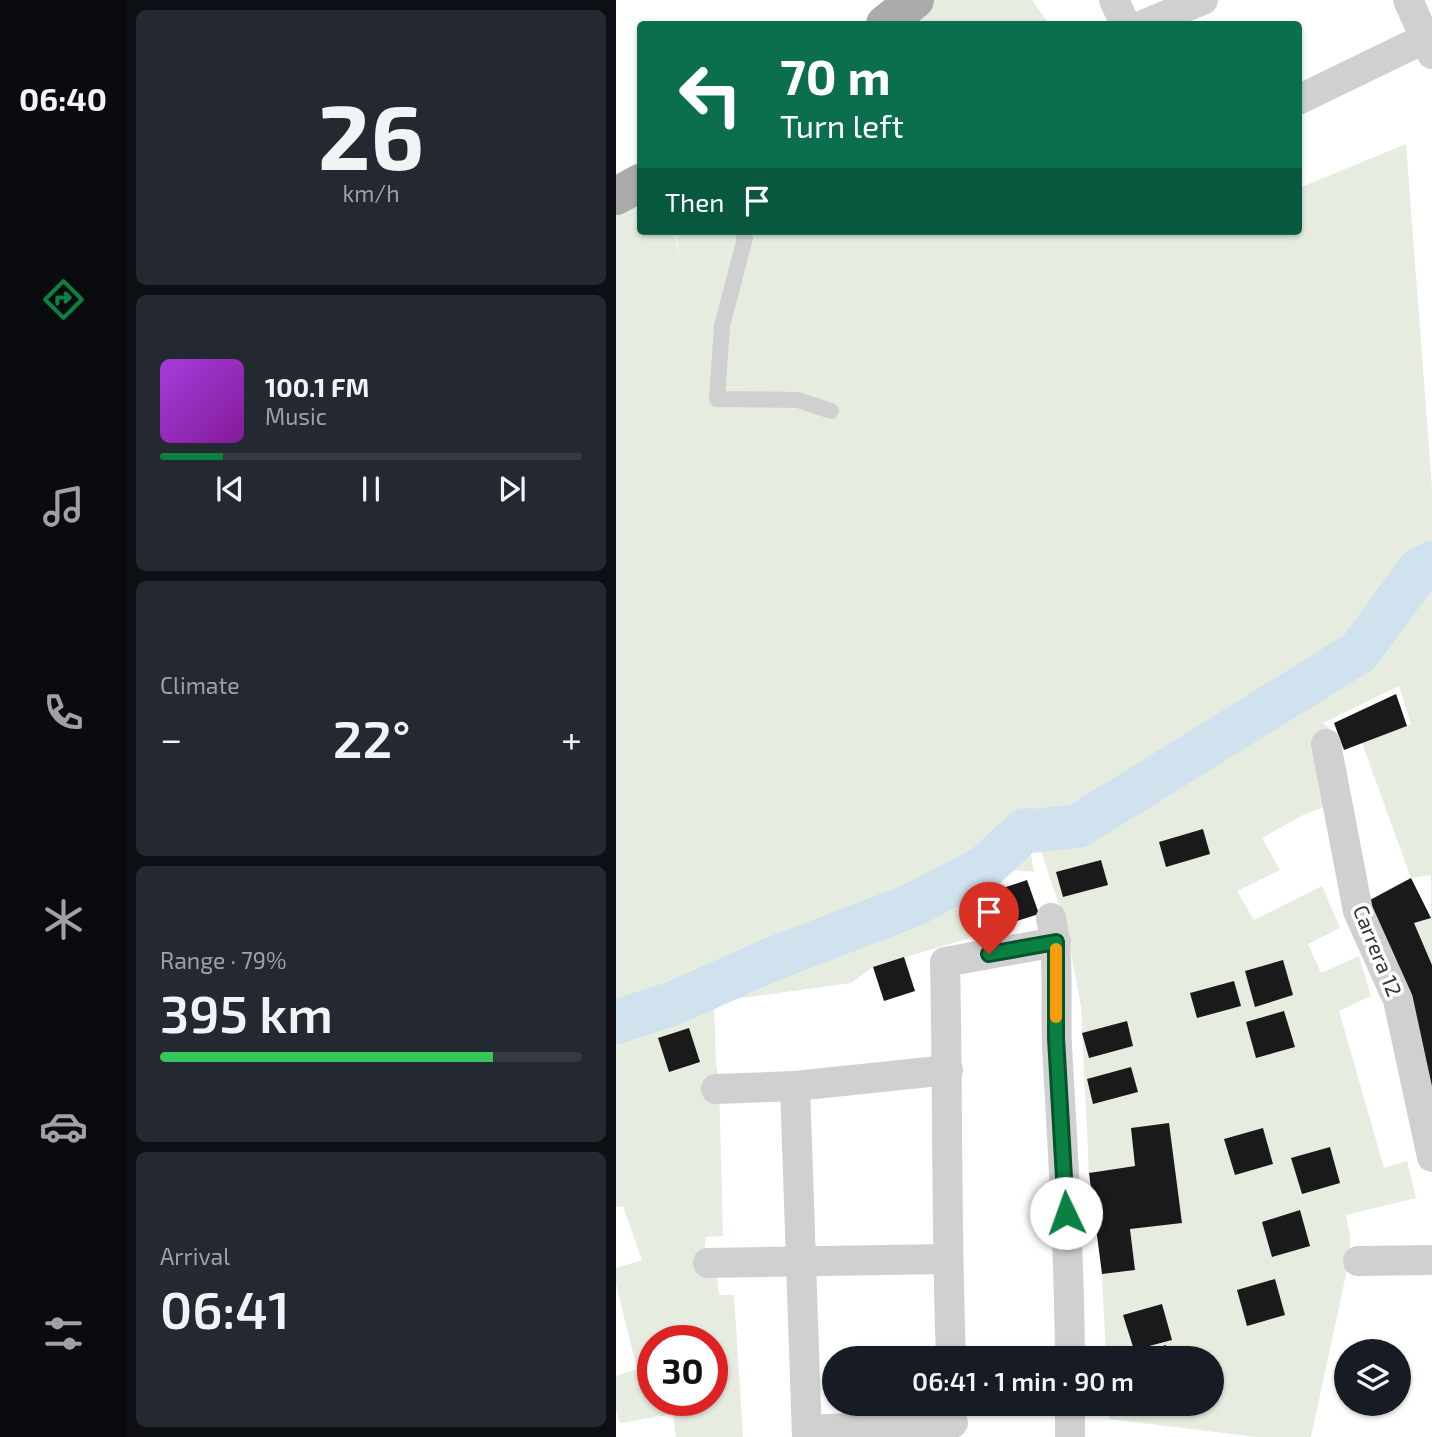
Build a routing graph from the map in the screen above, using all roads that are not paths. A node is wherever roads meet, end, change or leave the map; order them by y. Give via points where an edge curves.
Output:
1 (915, 0) edge
2 (1114, 0) edge
3 (1203, 0) edge
4 (1408, 0) edge
5 (889, 21) edge
6 (1124, 21) edge
7 (1152, 21) edge
8 (1430, 42) edge
9 (1302, 98) edge
10 (637, 185) edge
11 (616, 196) edge
12 (743, 235) edge
13 (831, 411) dead end
14 (1326, 744) dead end
15 (948, 1070) junction
16 (795, 1086) junction
17 (716, 1089) dead end
18 (1432, 1157) edge
19 (947, 1259) junction
20 (1432, 1260) edge
21 (801, 1261) junction
22 (1358, 1261) dead end
23 (708, 1263) dead end
24 (951, 1346) edge
25 (1070, 1346) edge
26 (1070, 1416) edge
27 (953, 1421) edge
28 (807, 1433) edge
29 (1070, 1437) edge

1 - 5 main road
2 - 6 street
3 - 7 street
4 - 8 street
8 - 9 street
10 - 11 main road
12 - 13 lane via 722,326 717,399 797,400
14 - 18 street, Carrera 12 via 1358,911 1398,1000
15 - 16 street
15 - 19 street
15 - 25 street via 945,962 1053,930
16 - 17 street
16 - 21 street
19 - 21 street
19 - 24 street
20 - 22 street
21 - 23 street
21 - 28 street
26 - 29 street
27 - 28 street

